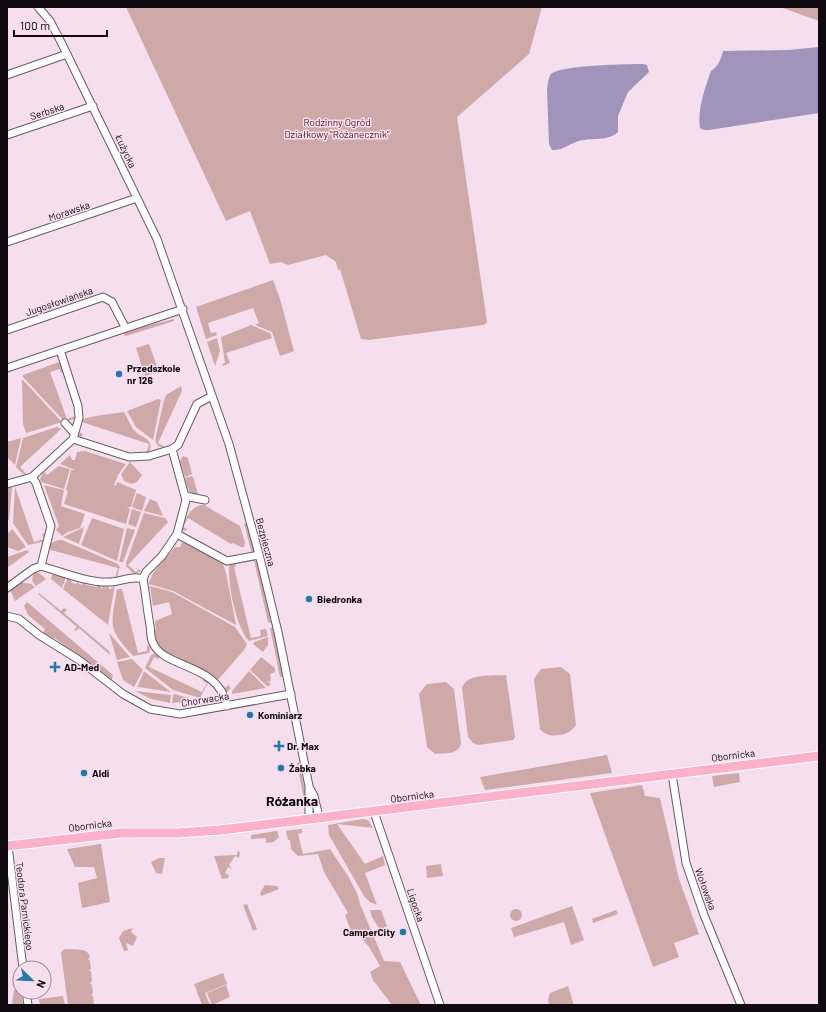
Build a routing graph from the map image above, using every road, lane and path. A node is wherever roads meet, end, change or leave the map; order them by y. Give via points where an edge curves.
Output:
1 (38, 7) edge
2 (67, 54) junction
3 (7, 75) edge
4 (93, 106) junction
5 (7, 135) edge
6 (137, 198) junction
7 (7, 242) edge
8 (183, 309) junction
9 (126, 327) junction
10 (7, 330) edge
11 (60, 350) junction
12 (7, 368) edge
13 (212, 396) junction
14 (65, 423) dead end
15 (74, 436) junction
16 (172, 449) junction
17 (32, 477) junction
18 (7, 484) edge
19 (185, 496) junction
20 (205, 500) dead end
21 (177, 534) junction
22 (259, 555) junction
23 (41, 566) junction
24 (143, 579) junction
25 (7, 588) edge
26 (7, 616) edge
27 (291, 694) junction
28 (227, 706) junction
29 (819, 756) edge
30 (672, 774) junction
31 (374, 812) junction
32 (314, 818) junction
33 (7, 846) edge
34 (22, 960) edge
35 (440, 1005) edge
36 (741, 1005) edge

1 - 2 street, Łużycka via 50,21
2 - 3 street
2 - 4 street, Łużycka
4 - 5 street, Serbska
4 - 6 street, Łużycka
6 - 7 street, Morawska
6 - 8 street, Łużycka via 158,239
8 - 9 street
8 - 13 street, Bezpieczna
9 - 10 street, Jugosłowiańska via 112,302 103,297
9 - 11 street
11 - 12 street
11 - 15 street via 78,406 79,418
13 - 16 street via 197,404 178,445
13 - 22 street, Bezpieczna via 229,444
14 - 15 street
15 - 16 street via 129,457 149,456
15 - 17 street
16 - 19 street
17 - 18 street
17 - 23 street via 51,526
19 - 20 street
19 - 21 street via 186,504
21 - 22 street via 226,561
21 - 24 street
22 - 27 street, Bezpieczna
23 - 24 street via 102,582 136,577
23 - 25 street
24 - 28 street via 152,642 161,653 203,674 215,683 225,696
26 - 28 street, Chorwacka via 19,619 123,694 150,709 180,714
27 - 28 street, Chorwacka
27 - 32 street, Bezpieczna
29 - 30 main road, Obornicka
30 - 31 main road, Obornicka
30 - 36 street, Wołowska via 688,869
31 - 32 main road, Obornicka
31 - 35 street, Ligocka
32 - 33 main road, Obornicka via 209,831 121,833
33 - 34 street, Teodora Parnickiego

